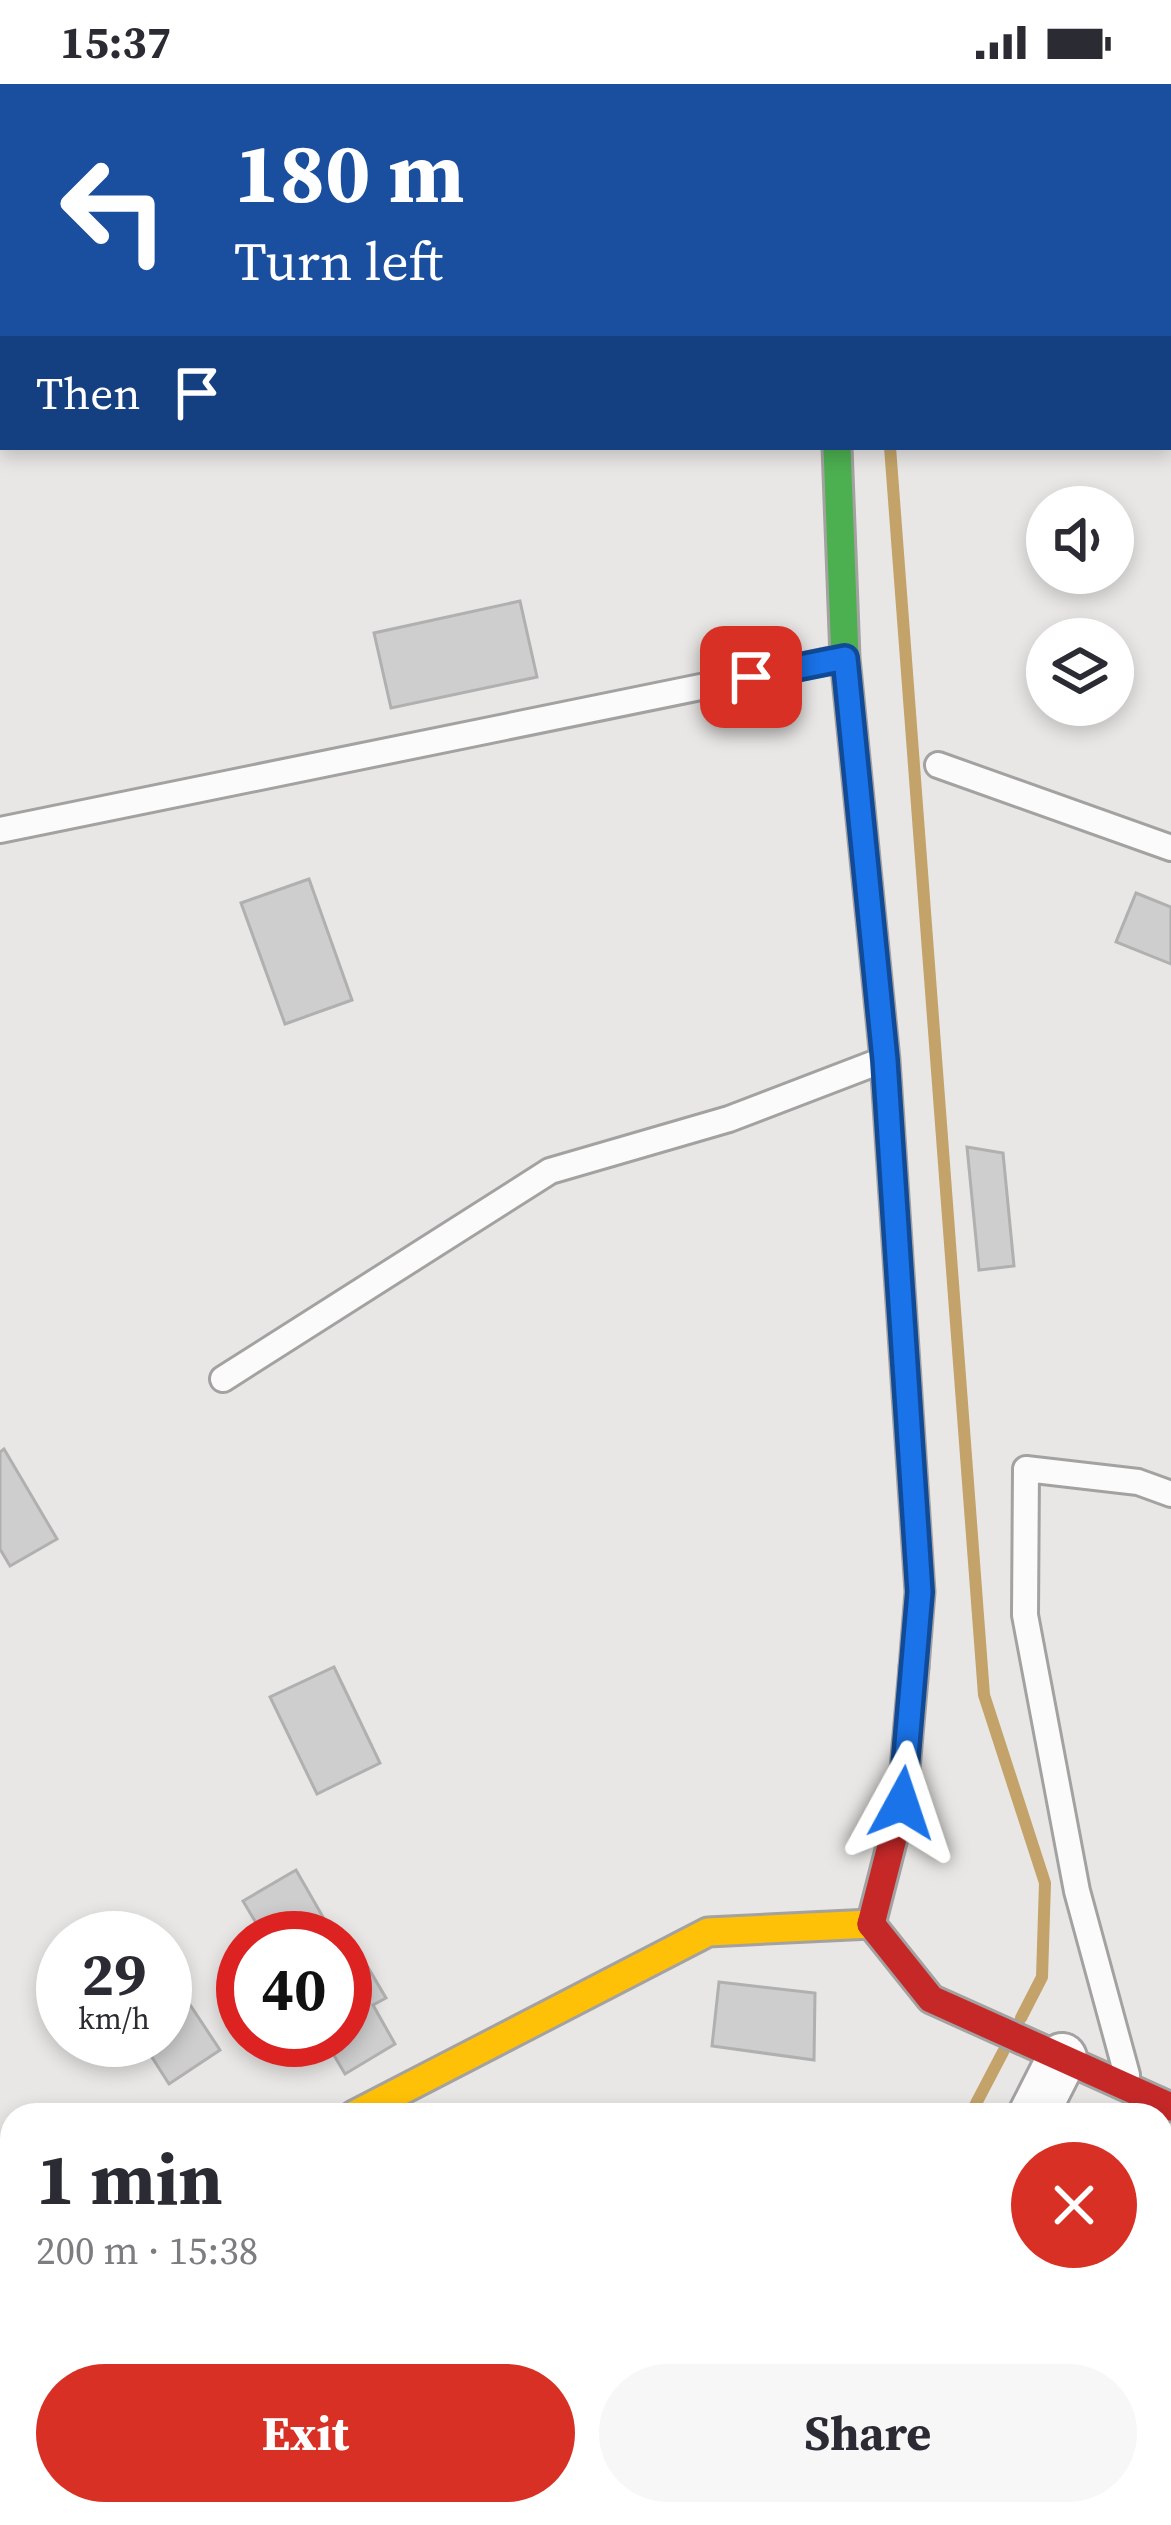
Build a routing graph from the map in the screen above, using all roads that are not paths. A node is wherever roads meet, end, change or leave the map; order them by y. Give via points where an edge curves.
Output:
1 (837, 450) edge
2 (845, 658) junction
3 (938, 765) dead end
4 (0, 830) edge
5 (1171, 848) edge
6 (885, 1060) junction
7 (223, 1379) dead end
8 (1171, 1494) edge
9 (871, 1924) junction
10 (1046, 2051) junction
11 (1130, 2089) junction
12 (377, 2103) edge
13 (1035, 2103) edge
14 (1162, 2103) edge

1 - 2 street
2 - 4 lane
2 - 6 street
3 - 5 lane
6 - 7 lane via 729,1119 550,1171
6 - 9 street via 920,1592 902,1803
8 - 11 lane via 1138,1482 1026,1469 1024,1615 1077,1891
9 - 10 street via 931,1999
9 - 12 street via 708,1932
10 - 11 street
10 - 13 street
11 - 14 street

